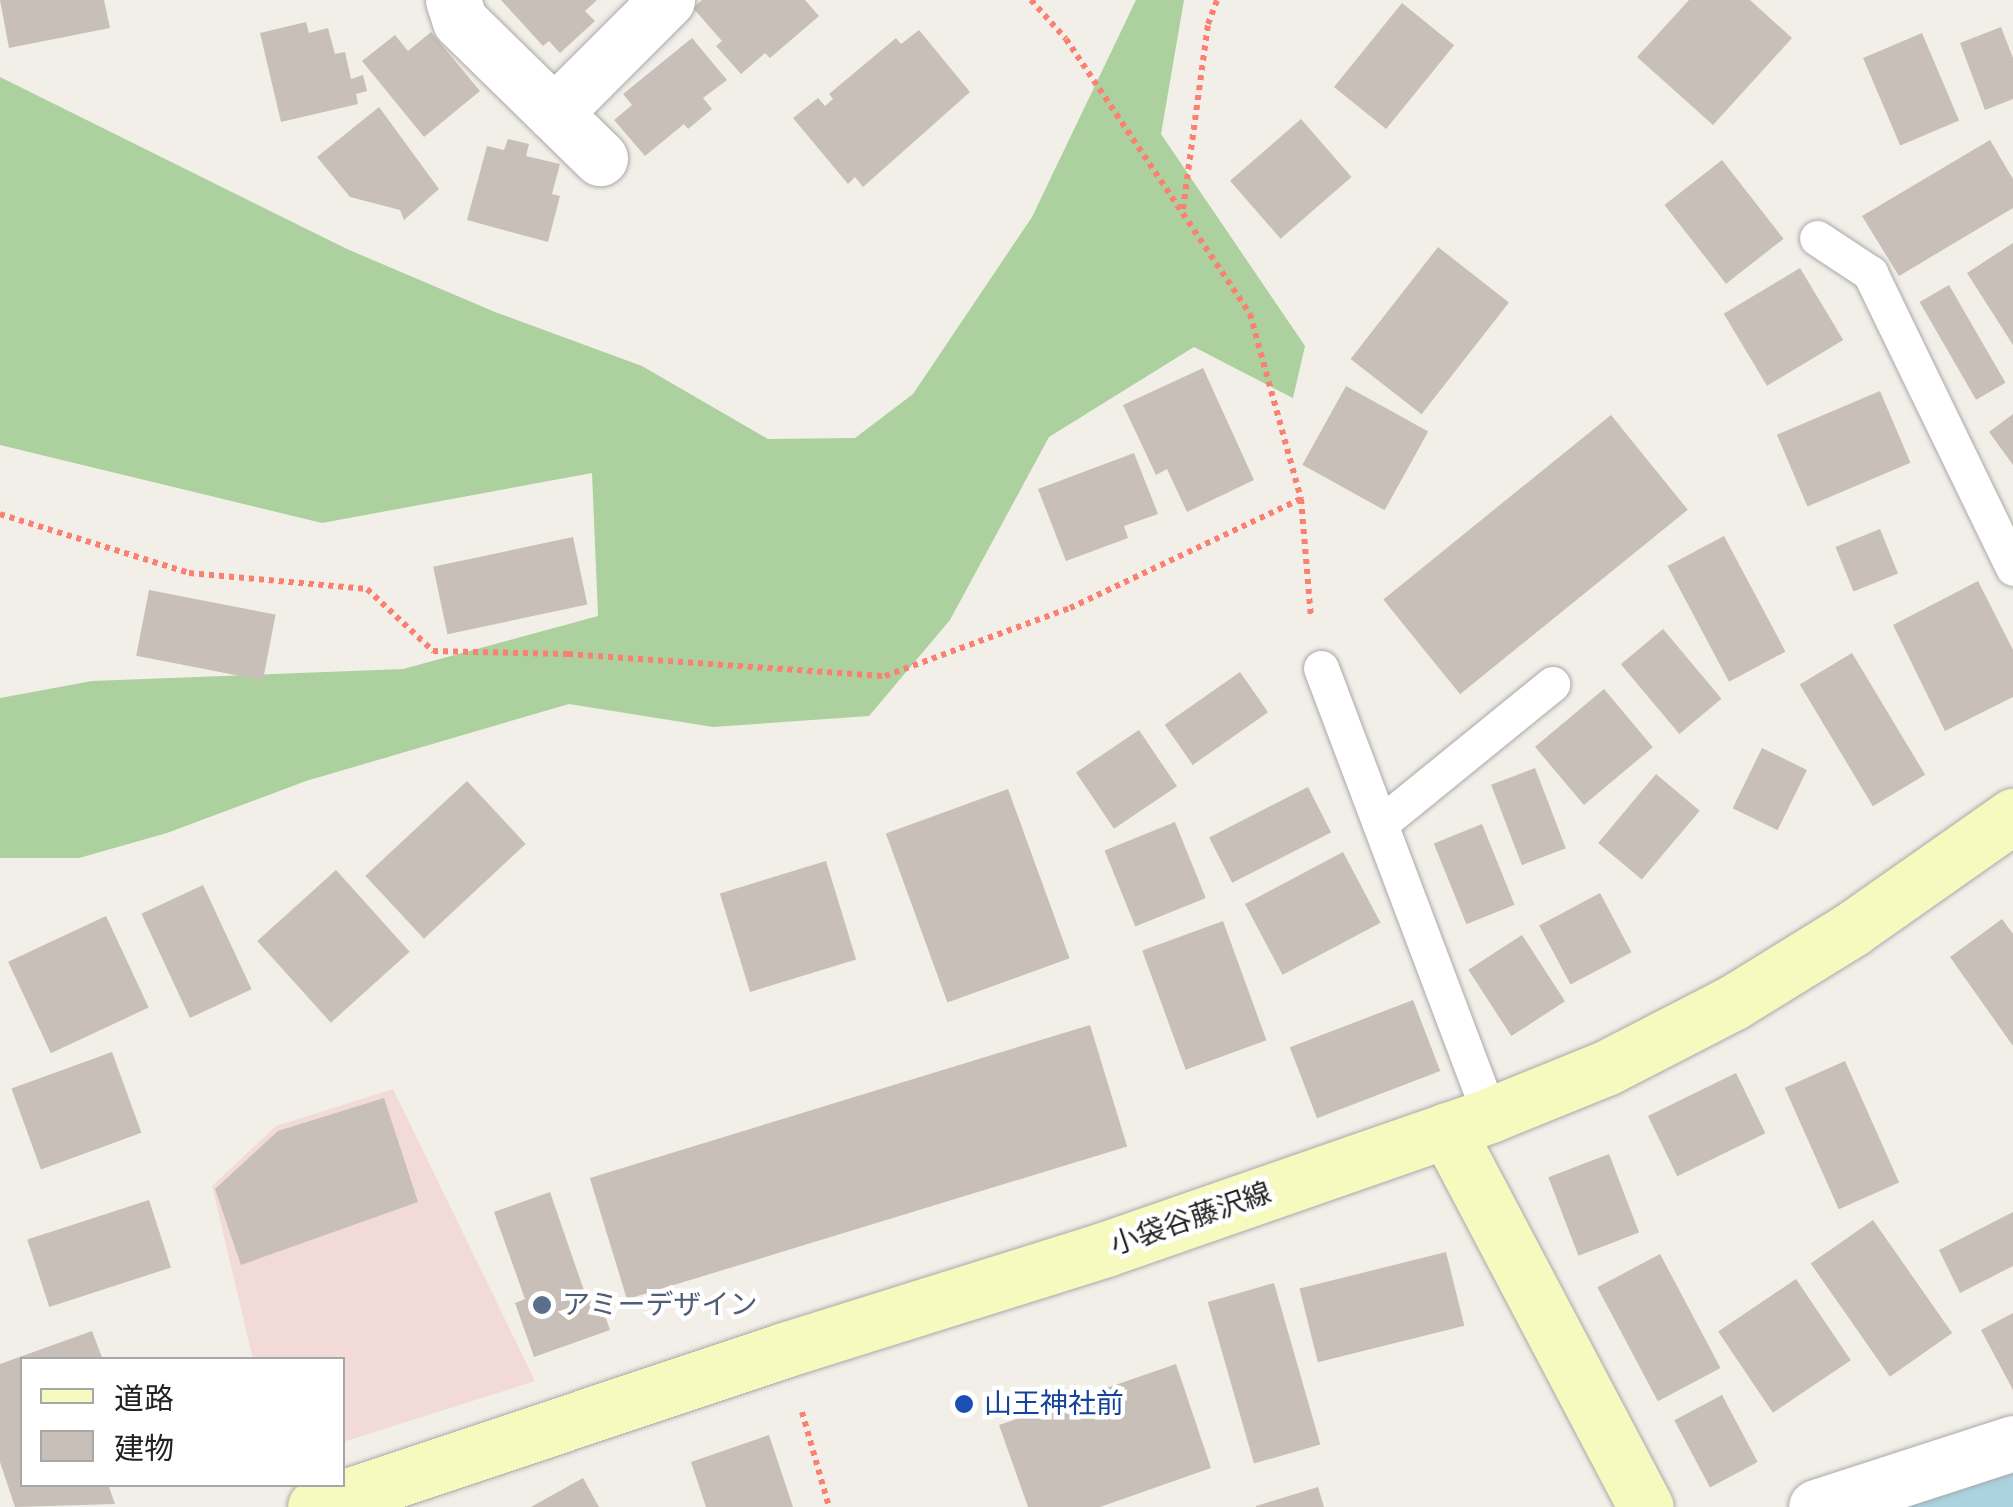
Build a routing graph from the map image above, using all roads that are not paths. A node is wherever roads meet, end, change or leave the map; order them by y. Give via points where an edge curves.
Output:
1 (453, 0) edge
2 (667, 0) edge
3 (554, 113) junction
4 (600, 158) dead end
5 (1817, 238) dead end
6 (2013, 568) edge
7 (1321, 668) road end
8 (1552, 684) dead end
9 (2013, 816) edge
10 (1380, 824) junction
11 (1468, 1122) junction
12 (2013, 1443) edge
13 (315, 1507) edge
14 (1646, 1507) edge
15 (1816, 1507) edge

1 - 3 street via 460,22
2 - 3 street
3 - 4 street
5 - 6 lane via 1870,273
7 - 10 lane
8 - 10 lane
9 - 11 main road, 小袋谷藤沢線 via 1734,1002 1606,1068
10 - 11 lane
11 - 13 main road, 小袋谷藤沢線
11 - 14 main road
12 - 15 street

